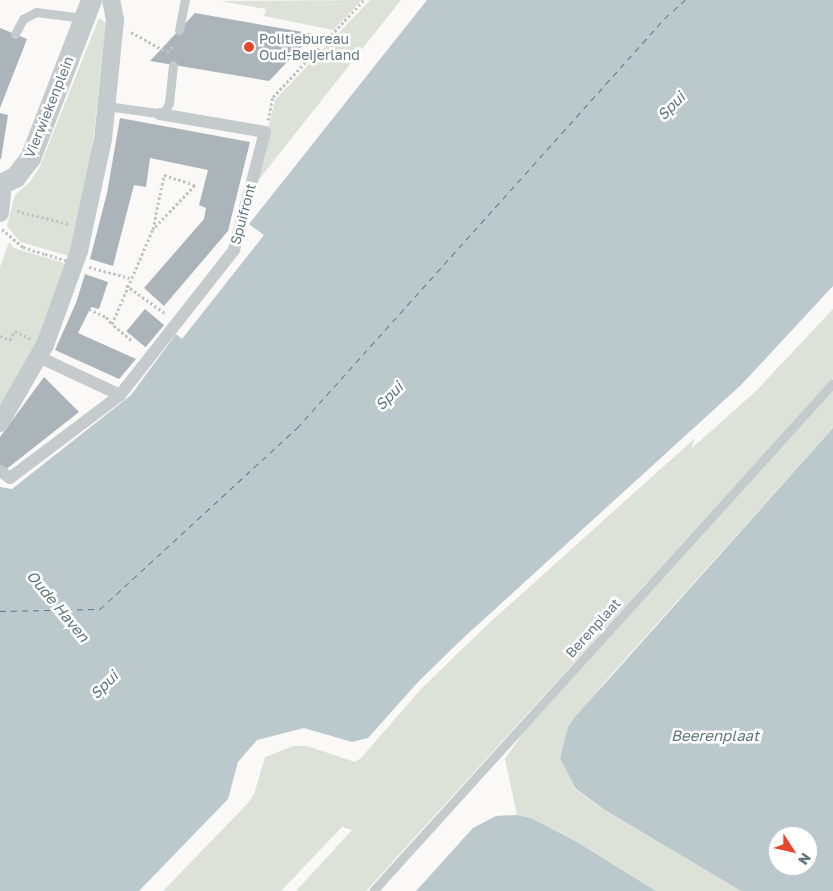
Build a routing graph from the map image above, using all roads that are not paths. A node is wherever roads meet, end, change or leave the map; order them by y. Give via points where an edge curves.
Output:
1 (111, 0) edge
2 (184, 0) edge
3 (88, 9) edge
4 (179, 30) dead end
5 (15, 34) dead end
6 (173, 65) dead end
7 (107, 106) junction
8 (160, 114) junction
9 (1, 184) edge
10 (0, 213) edge
11 (36, 349) junction
12 (833, 383) edge
13 (120, 395) junction
14 (0, 423) edge
15 (0, 471) edge
16 (373, 891) edge

1 - 7 street via 115,20
2 - 4 lane
3 - 5 lane via 36,12 23,20
3 - 9 street, Vierwiekenplein via 30,158 19,173
6 - 8 lane via 169,103 165,112
7 - 8 lane
7 - 11 street via 95,182 78,251 59,310
8 - 13 street, Spuifront via 265,132 234,250
9 - 10 street
11 - 13 street
11 - 14 street
12 - 16 lane, Berenplaat
13 - 15 street, Spuifront via 10,478

